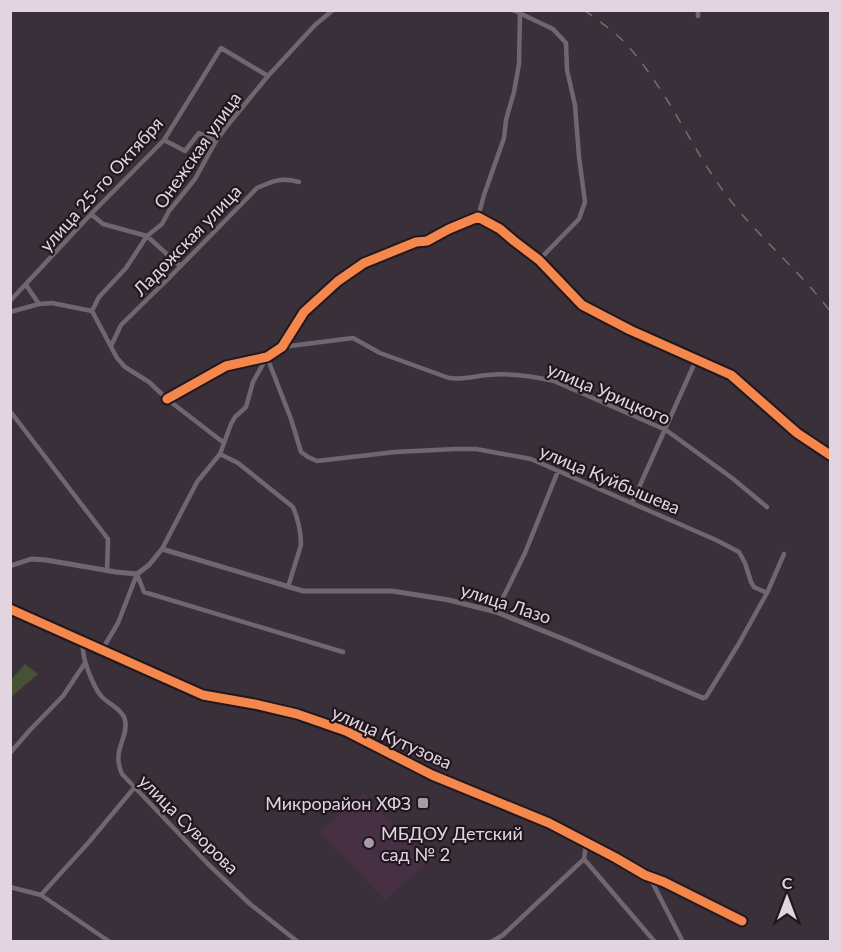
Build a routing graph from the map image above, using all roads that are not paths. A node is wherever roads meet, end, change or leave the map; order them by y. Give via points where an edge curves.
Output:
1 (333, 10) edge
2 (513, 10) edge
3 (520, 13) junction
4 (268, 76) junction
5 (164, 140) junction
6 (216, 141) junction
7 (299, 182) dead end
8 (91, 214) junction
9 (478, 218) junction
10 (147, 236) junction
11 (539, 260) junction
12 (180, 266) junction
13 (26, 285) junction
14 (10, 302) edge
15 (39, 304) junction
16 (92, 311) junction
17 (10, 312) edge
18 (111, 346) junction
19 (282, 347) junction
20 (267, 357) junction
21 (696, 360) junction
22 (167, 399) junction
23 (10, 411) edge
24 (666, 430) junction
25 (224, 443) junction
26 (220, 454) junction
27 (831, 455) edge
28 (558, 471) junction
29 (632, 503) junction
30 (767, 507) dead end
31 (162, 549) junction
32 (784, 555) dead end
33 (10, 566) edge
34 (107, 571) junction
35 (137, 574) junction
36 (288, 586) junction
37 (767, 593) junction
38 (10, 609) edge
39 (496, 612) junction
40 (82, 641) junction
41 (102, 650) junction
42 (343, 652) dead end
43 (85, 663) junction
44 (703, 699) joint
45 (10, 753) edge
46 (134, 788) junction
47 (586, 844) junction
48 (584, 859) junction
49 (650, 878) junction
50 (10, 887) edge
51 (40, 895) junction
52 (742, 921) dead end
53 (110, 942) edge
54 (298, 942) edge
55 (491, 942) edge
56 (655, 942) edge
57 (683, 942) edge

1 - 4 street, Онежская улица
2 - 3 street
3 - 9 street via 514,92 504,138
3 - 11 street via 553,29 566,43 585,202 579,219
4 - 5 street, улица 25-го Октября via 221,48
4 - 6 street, Онежская улица
5 - 6 street via 185,151 199,133
5 - 8 street, улица 25-го Октября
6 - 10 street, Онежская улица via 195,179 162,224
7 - 12 street, Ладожская улица via 286,179 256,188
8 - 10 street via 103,224
8 - 13 street, улица 25-го Октября
9 - 11 street via 500,229
9 - 19 street via 427,242 416,242 364,262 304,312
10 - 12 street
10 - 16 street, Онежская улица
11 - 21 street via 582,305
12 - 18 street, Ладожская улица via 121,325
13 - 14 street, улица 25-го Октября
13 - 15 street
15 - 16 street
15 - 17 street
16 - 18 street
18 - 22 street via 125,367
19 - 20 street
19 - 24 street, улица Урицкого via 353,338 380,353 449,378 537,377
20 - 22 street via 226,366
20 - 25 street via 253,382 246,407 235,417
20 - 28 street, улица Куйбышева via 301,452 316,461 395,452 476,449 531,459
21 - 24 street
21 - 27 street via 731,375 797,433
22 - 25 street
23 - 34 street via 108,539
24 - 29 street
24 - 30 street, улица Урицкого
25 - 26 street
26 - 31 street via 197,482
26 - 36 street via 238,463 293,507 301,545
28 - 29 street, улица Куйбышева
28 - 39 street
29 - 37 street, улица Куйбышева via 739,552 754,587
31 - 35 street
31 - 36 street, улица Лазо
32 - 37 street, улица Лазо
33 - 34 street via 31,559
34 - 35 street
35 - 41 street via 118,623
35 - 42 street via 144,592
36 - 39 street, улица Лазо via 303,591 392,591
37 - 44 street, улица Лазо
38 - 40 street, улица Кутузова
39 - 44 street, улица Лазо
40 - 41 street, улица Кутузова
40 - 43 street, улица Суворова
41 - 47 street, улица Кутузова via 203,695 297,714 346,731 432,775 549,823
43 - 45 street via 63,696
43 - 46 street, улица Суворова via 100,696 124,716 118,766
46 - 51 street
46 - 54 street, улица Суворова via 250,904
47 - 48 street
47 - 49 street, улица Кутузова
48 - 55 street
48 - 56 street
49 - 52 street, улица Кутузова
49 - 57 street
50 - 51 street
51 - 53 street

